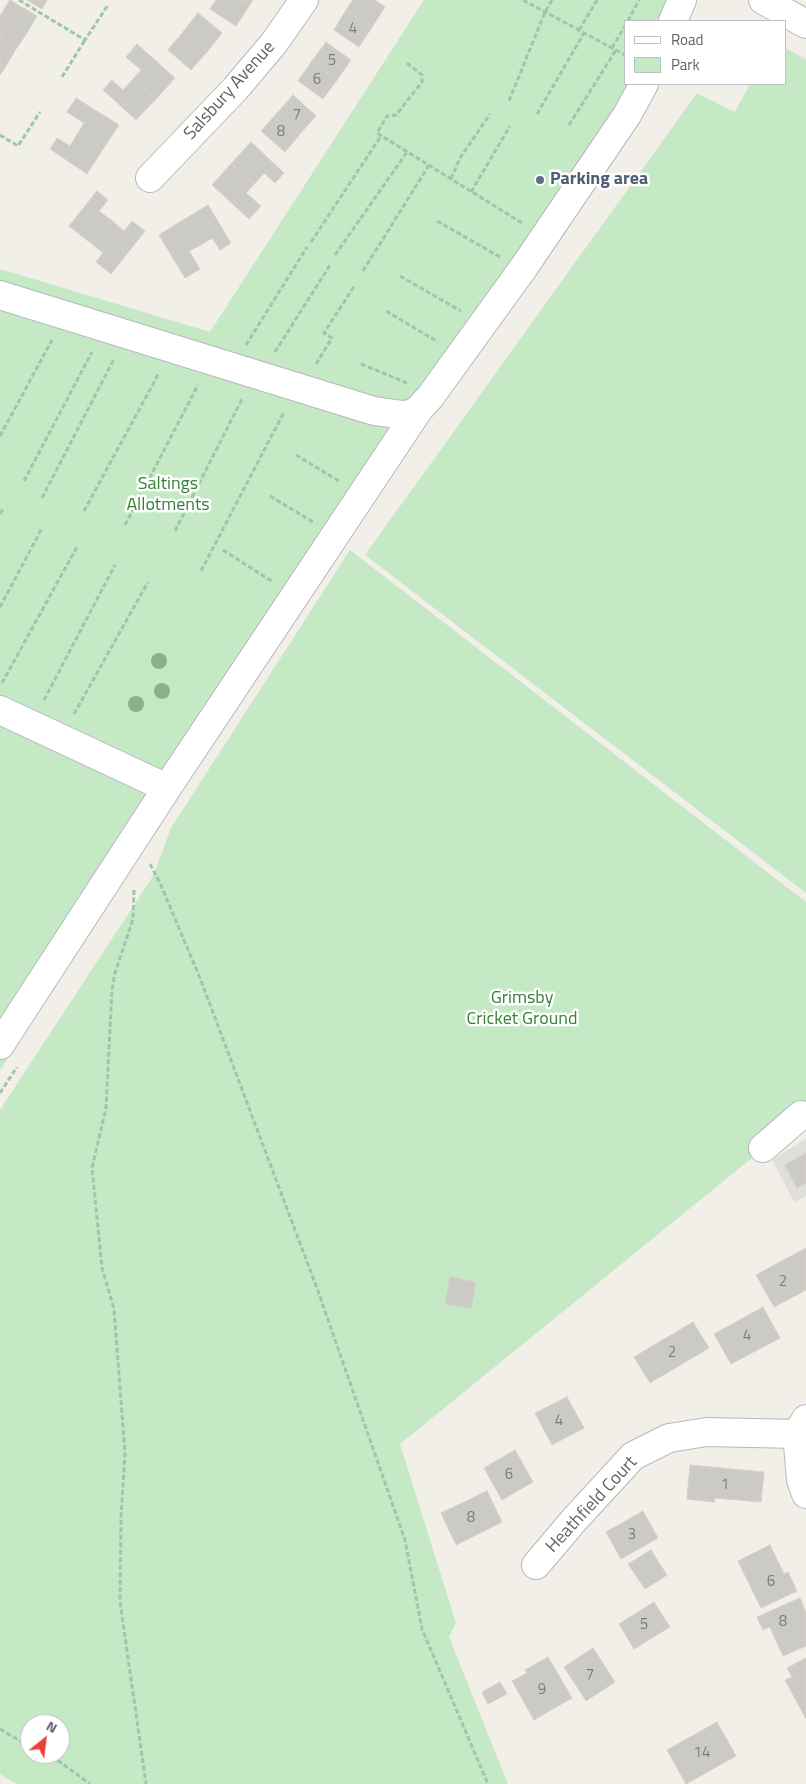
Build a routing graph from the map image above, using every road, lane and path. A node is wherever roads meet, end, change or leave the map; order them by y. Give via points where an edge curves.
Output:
1 (19, 0) edge
2 (304, 0) edge
3 (523, 0) edge
4 (552, 0) edge
5 (597, 0) edge
6 (639, 0) edge
7 (682, 0) edge
8 (763, 0) edge
9 (108, 5) dead end
10 (545, 12) junction
11 (629, 20) edge
12 (673, 20) edge
13 (806, 24) edge
14 (624, 28) edge
15 (579, 30) junction
16 (584, 33) junction
17 (85, 40) junction
18 (614, 49) junction
19 (624, 54) edge
20 (407, 63) dead end
21 (62, 77) dead end
22 (643, 85) edge
23 (509, 101) dead end
24 (40, 112) dead end
25 (490, 114) dead end
26 (537, 114) dead end
27 (569, 125) dead end
28 (510, 126) dead end
29 (0, 135) edge
30 (381, 136) junction
31 (407, 152) junction
32 (429, 165) junction
33 (150, 178) dead end
34 (451, 179) junction
35 (471, 192) junction
36 (437, 221) dead end
37 (544, 237) junction
38 (311, 242) dead end
39 (307, 248) dead end
40 (335, 255) dead end
41 (330, 265) dead end
42 (522, 270) junction
43 (363, 271) dead end
44 (400, 276) dead end
45 (355, 285) dead end
46 (0, 294) edge
47 (386, 311) dead end
48 (65, 315) junction
49 (483, 324) junction
50 (116, 331) junction
51 (173, 348) junction
52 (460, 355) junction
53 (360, 364) dead end
54 (239, 369) junction
55 (299, 387) junction
56 (426, 401) junction
57 (0, 436) edge
58 (296, 456) dead end
59 (24, 481) dead end
60 (366, 489) junction
61 (270, 496) dead end
62 (42, 498) dead end
63 (3, 509) dead end
64 (84, 511) dead end
65 (0, 514) edge
66 (125, 525) dead end
67 (42, 528) dead end
68 (175, 531) dead end
69 (335, 536) junction
70 (78, 545) dead end
71 (223, 550) dead end
72 (114, 565) dead end
73 (201, 571) dead end
74 (148, 582) dead end
75 (295, 596) junction
76 (0, 607) edge
77 (0, 686) edge
78 (0, 710) edge
79 (30, 725) junction
80 (60, 738) junction
81 (167, 788) junction
82 (149, 863) dead end
83 (134, 887) dead end
84 (0, 1045) edge
85 (804, 1113) edge
86 (763, 1148) dead end
87 (801, 1426) edge
88 (806, 1494) edge
89 (536, 1565) dead end
90 (0, 1729) edge
91 (20, 1741) edge
92 (63, 1764) edge
93 (90, 1784) edge
94 (146, 1784) edge
95 (488, 1784) edge

1 - 17 path
2 - 33 street, Salsbury Avenue via 274,43 236,88
3 - 10 path
4 - 10 path
5 - 15 path
6 - 11 path
7 - 12 street
8 - 13 street
9 - 17 path
10 - 15 path
10 - 23 path
14 - 18 path
15 - 16 path
16 - 18 path
16 - 26 path
17 - 21 path
18 - 19 path
18 - 27 path
20 - 30 path via 422,76 422,82 396,115 387,116 377,133
22 - 37 street via 627,115
24 - 29 path via 18,146
25 - 34 path via 460,158
28 - 35 path
30 - 31 path
30 - 38 path
31 - 32 path
31 - 40 path
32 - 34 path
32 - 43 path
34 - 35 path
35 - 37 path
36 - 42 path
37 - 42 street
39 - 54 path
41 - 54 path
42 - 49 street
44 - 49 path
45 - 55 path via 324,333 332,338
46 - 48 street
47 - 52 path
48 - 50 street
48 - 57 path
49 - 52 street
50 - 51 street
50 - 59 path
50 - 62 path
51 - 54 street
51 - 64 path
52 - 56 street
53 - 56 path
54 - 55 street
54 - 66 path
54 - 68 path
55 - 56 street via 374,411 403,415 411,414
55 - 73 path
56 - 60 street
58 - 60 path via 345,485
60 - 69 street
61 - 69 path
63 - 65 path
67 - 76 path
69 - 75 street
70 - 77 path
71 - 75 path
72 - 79 path
74 - 80 path
75 - 81 street
78 - 79 street
79 - 80 street
80 - 81 street
81 - 84 street
82 - 95 path via 200,978 318,1292 405,1540 422,1630
83 - 94 path via 132,919 112,990 106,1108 92,1168 102,1268 114,1309 125,1453 120,1517 120,1602
85 - 86 street
87 - 88 street via 802,1480
87 - 89 street, Heathfield Court via 707,1432 669,1438 634,1456
90 - 91 path
92 - 93 path

